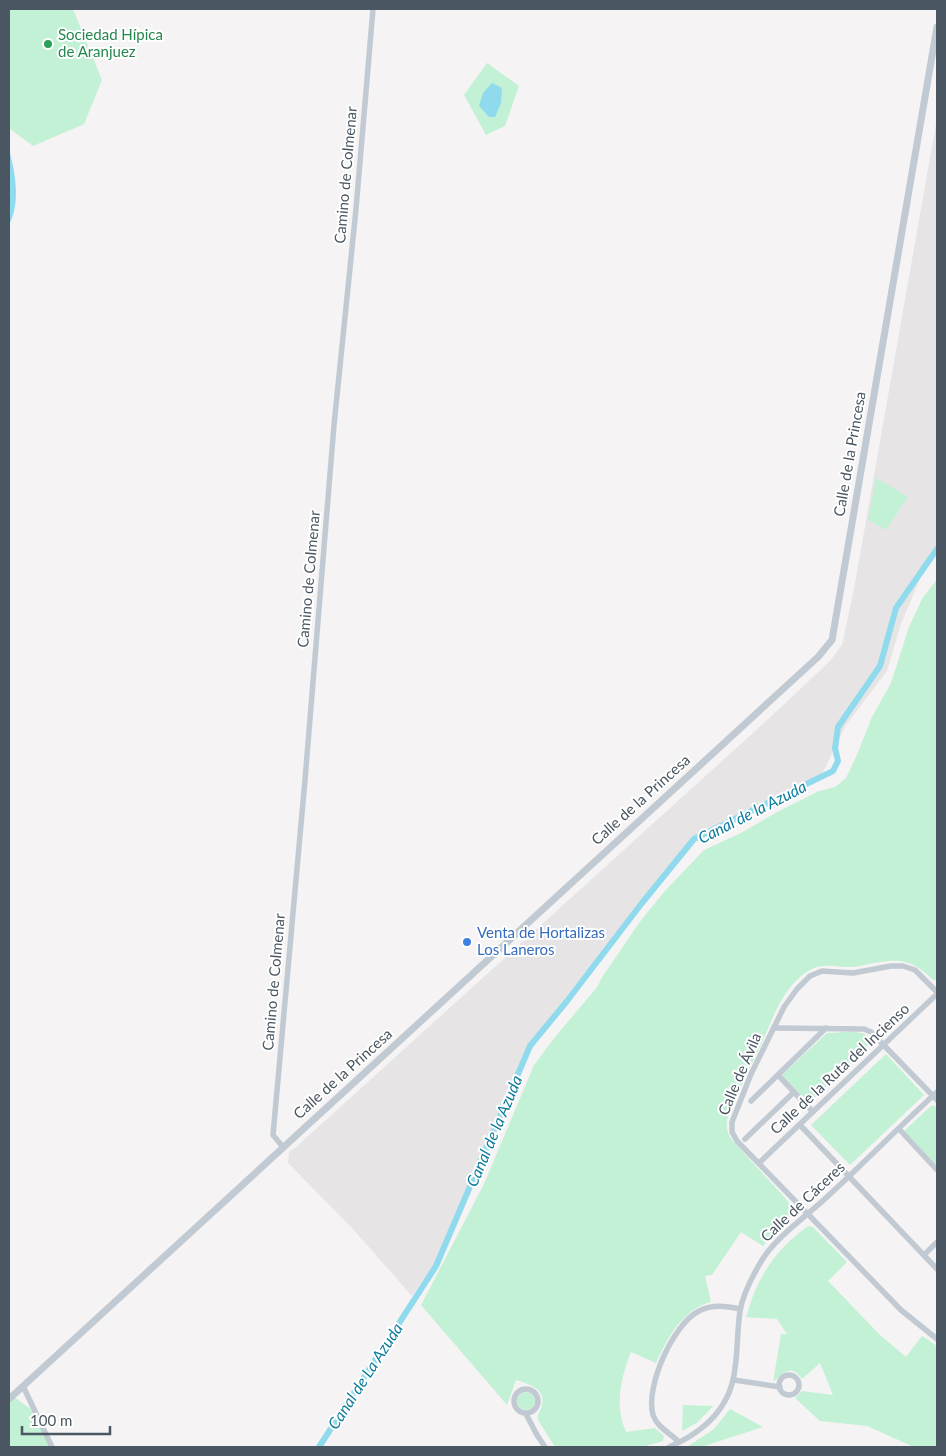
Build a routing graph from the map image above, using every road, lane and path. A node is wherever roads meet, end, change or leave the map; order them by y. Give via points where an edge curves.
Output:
1 (373, 9) edge
2 (937, 27) edge
3 (937, 993) edge
4 (774, 1028) junction
5 (826, 1028) junction
6 (884, 1045) junction
7 (778, 1076) junction
8 (794, 1092) junction
9 (936, 1096) edge
10 (751, 1101) dead end
11 (813, 1112) junction
12 (800, 1125) junction
13 (898, 1128) junction
14 (745, 1139) dead end
15 (283, 1147) junction
16 (759, 1163) junction
17 (937, 1170) edge
18 (849, 1176) junction
19 (809, 1214) junction
20 (937, 1242) edge
21 (924, 1255) junction
22 (937, 1269) edge
23 (740, 1309) junction
24 (937, 1339) edge
25 (734, 1380) junction
26 (23, 1386) junction
27 (780, 1387) dead end
28 (9, 1399) edge
29 (526, 1414) junction
30 (679, 1442) junction
31 (52, 1447) edge
32 (545, 1447) edge
33 (668, 1447) edge

1 - 15 street, Camino de Colmenar via 273,1135
2 - 15 street, Calle de la Princesa via 832,640 818,657
3 - 4 street, Calle de Ávila via 915,970 902,966 848,973 822,971 810,976 797,989 784,1006
3 - 6 street, Calle de la Ruta del Incienso
4 - 5 street
4 - 16 street, Calle de Ávila via 732,1122 734,1137
5 - 6 street via 864,1028
5 - 7 street
6 - 9 street
6 - 11 street, Calle de la Ruta del Incienso
7 - 8 street
7 - 10 street
8 - 11 street
8 - 14 street
9 - 13 street, Calle de Cáceres
11 - 12 street, Calle de la Ruta del Incienso
12 - 16 street, Calle de la Ruta del Incienso
12 - 18 street
13 - 17 street
13 - 18 street, Calle de Cáceres
15 - 26 street, Calle de la Princesa
16 - 19 street, Calle de Ávila
18 - 19 street, Calle de Cáceres
18 - 21 street
19 - 23 street, Calle de Cáceres via 764,1257
19 - 24 street, Calle de Ávila via 901,1310
20 - 21 street
21 - 22 street
23 - 25 street, Calle de Cáceres
23 - 30 street via 714,1306 692,1315 664,1358 654,1382 653,1413 657,1422
25 - 27 street
25 - 30 street, Calle de Cáceres via 726,1401 714,1417 703,1428
26 - 28 street, Calle de la Princesa
26 - 31 street
29 - 29 street via 535,1410 538,1403 534,1392 527,1389 517,1394 514,1402 517,1410
29 - 32 street
30 - 33 street, Calle de Cáceres

